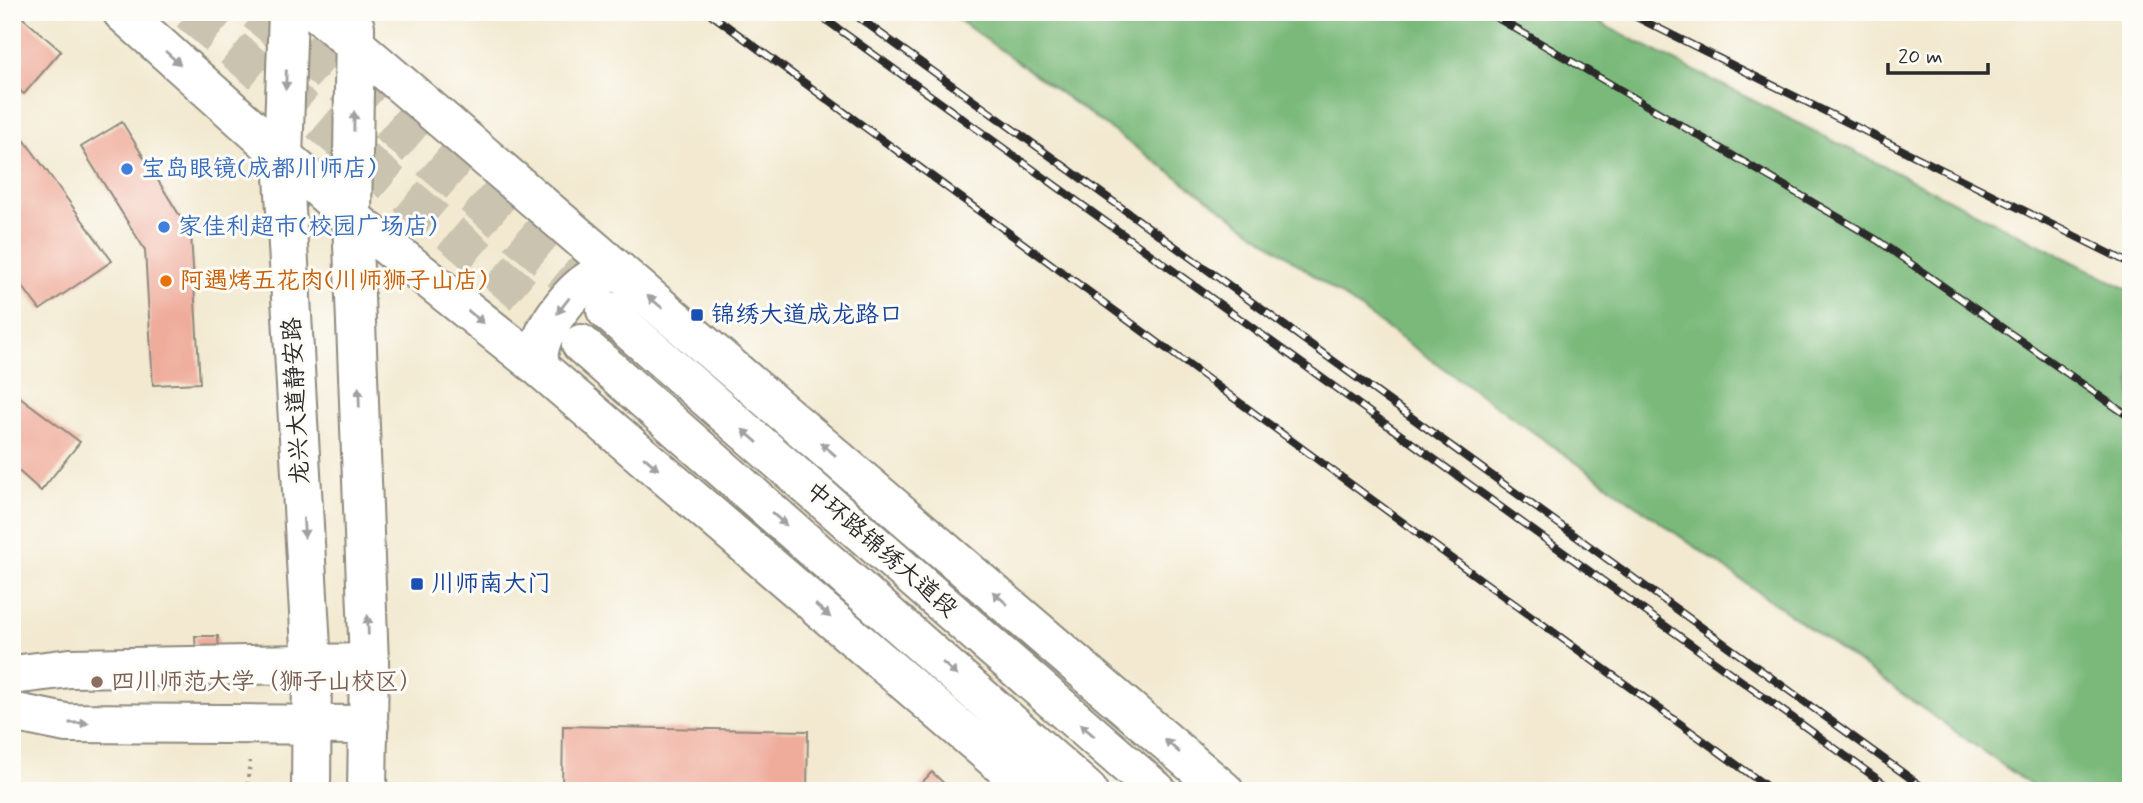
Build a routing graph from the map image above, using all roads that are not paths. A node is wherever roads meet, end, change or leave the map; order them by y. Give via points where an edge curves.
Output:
1 (122, 12) edge
2 (288, 12) edge
3 (317, 12) edge
4 (355, 29) edge
5 (283, 158) junction
6 (352, 218) junction
7 (619, 271) junction
8 (606, 310) tunnel mouth
9 (581, 344) tunnel mouth
10 (540, 368) junction
11 (369, 663) junction
12 (312, 665) junction
13 (12, 675) edge
14 (12, 712) edge
15 (313, 725) junction
16 (369, 725) junction
17 (311, 791) edge
18 (367, 791) edge
19 (1032, 791) edge
20 (1088, 791) edge
21 (1157, 791) edge
22 (1224, 791) edge

1 -> 5 main road
2 -> 5 main road, 龙兴大道静安路
3 - 4 main road
6 -> 4 main road
4 - 7 main road
5 - 6 main road
5 -> 12 main road, 龙兴大道静安路
6 -> 10 main road
11 -> 6 main road
7 -> 10 main road via 593,278 561,308 539,352
22 -> 7 main road
21 -> 8 main road, 中环路锦绣大道段
9 -> 20 main road, 中环路锦绣大道段
10 -> 19 main road
11 - 12 main road
11 - 16 main road
12 - 13 main road via 70,668
12 - 15 main road, 龙兴大道静安路
14 -> 15 main road via 66,723
15 - 16 main road
15 - 17 main road, 龙兴大道静安路
16 - 18 main road

